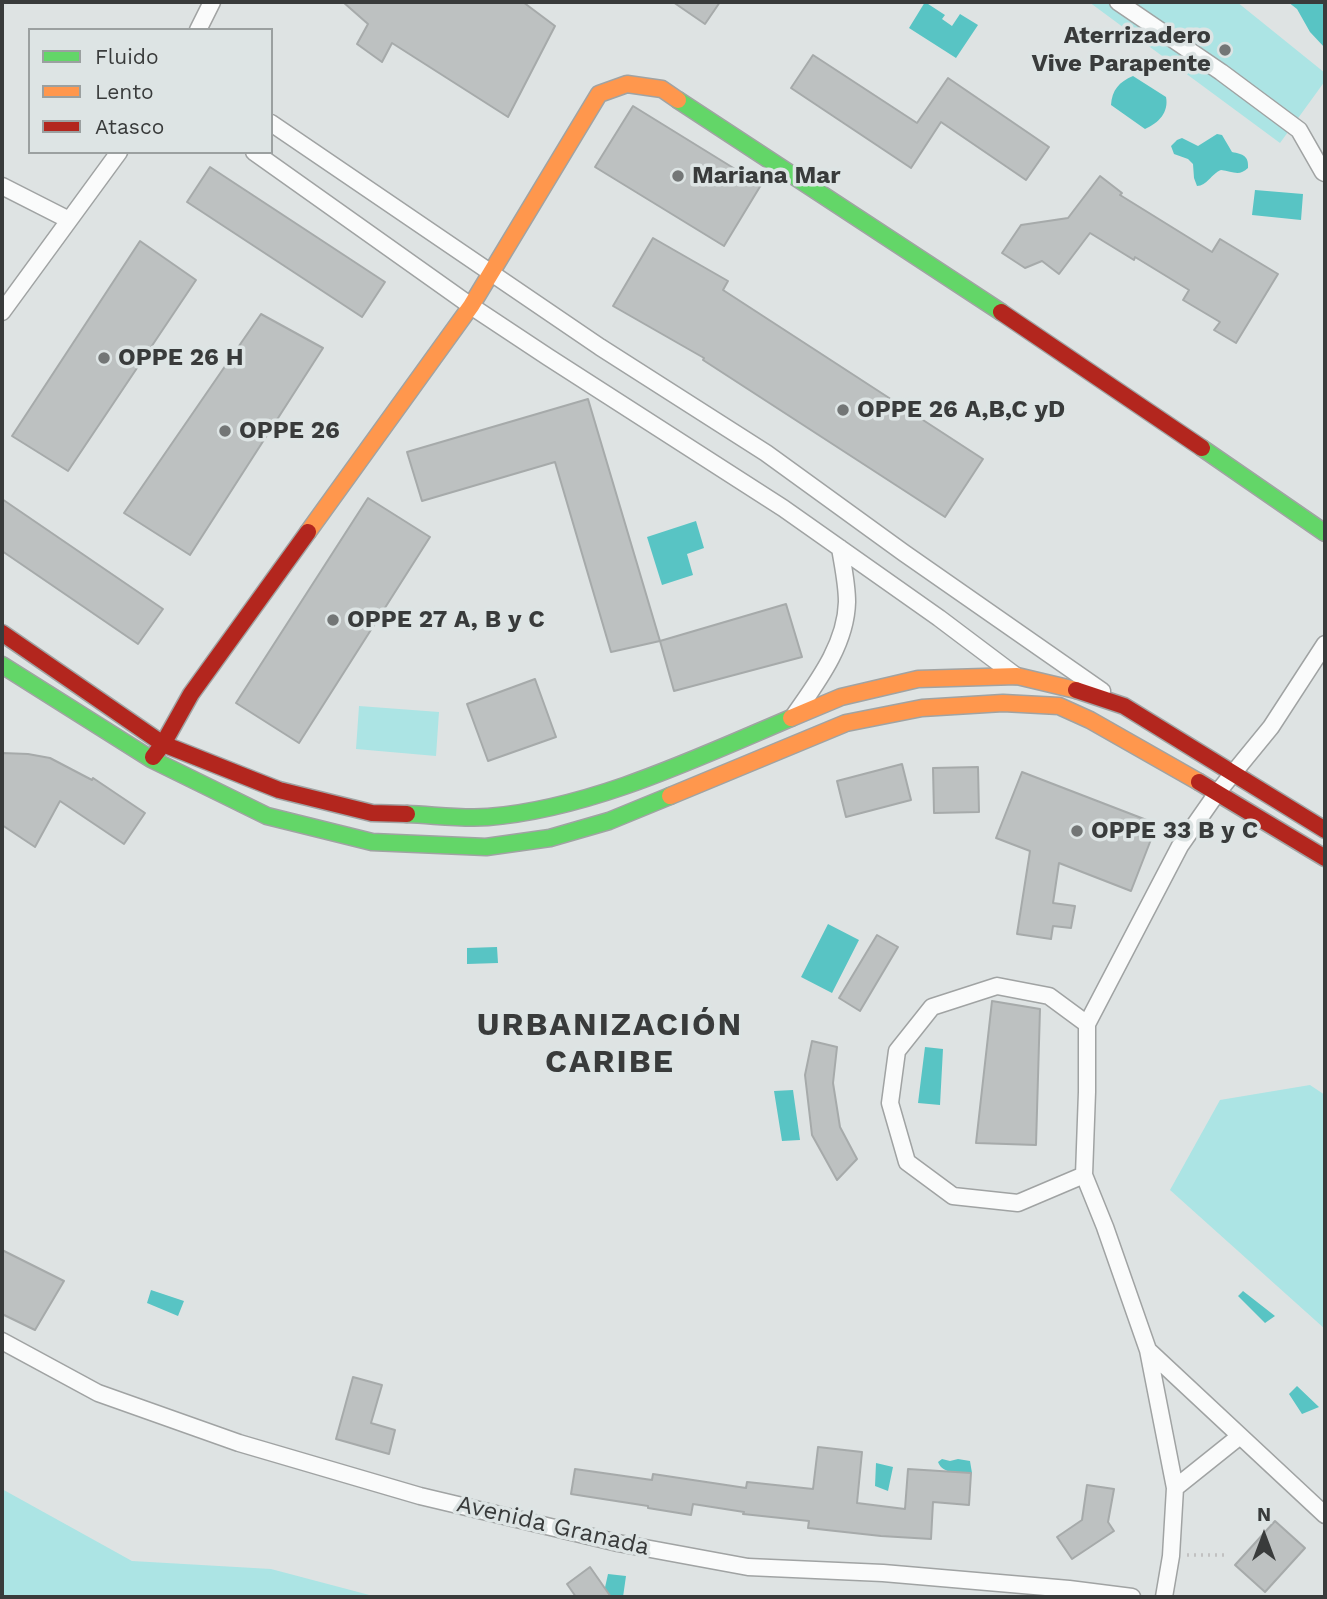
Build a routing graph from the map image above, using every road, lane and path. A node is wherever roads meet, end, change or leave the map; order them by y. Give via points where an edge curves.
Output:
1 (212, 2) edge
2 (1118, 2) edge
3 (199, 28) edge
4 (273, 124) edge
5 (118, 154) edge
6 (257, 154) edge
7 (1325, 173) edge
8 (2, 186) edge
9 (69, 220) junction
10 (491, 272) junction
11 (471, 306) junction
12 (2, 312) edge
13 (1325, 533) edge
14 (840, 548) junction
15 (2, 633) edge
16 (1325, 644) edge
17 (2, 664) edge
18 (19, 676) junction
19 (1017, 677) junction
20 (2, 684) edge
21 (1059, 706) junction
22 (1124, 706) junction
23 (793, 718) junction
24 (163, 744) junction
25 (151, 759) junction
26 (1234, 774) junction
27 (1217, 793) junction
28 (1325, 830) edge
29 (1325, 858) edge
30 (1087, 1024) junction
31 (1084, 1175) junction
32 (2, 1341) edge
33 (1148, 1350) junction
34 (1240, 1436) junction
35 (1175, 1488) junction
36 (1325, 1515) edge
37 (1224, 1555) dead end
38 (1171, 1556) junction
39 (1132, 1597) edge
40 (1164, 1597) edge

1 - 3 street
2 - 7 street via 1299,130
4 - 10 street
5 - 9 street
6 - 11 street
8 - 9 street
9 - 12 street
10 - 11 main road
10 - 13 main road via 599,94 627,84 662,89 1074,360
10 - 22 street via 766,453
11 - 14 street
11 - 24 main road via 191,694
14 - 19 street
14 - 23 street via 846,579 844,625 825,670
15 - 24 main road
16 - 26 street
17 - 18 main road
18 - 20 street
18 - 25 main road
19 - 21 street
19 - 22 main road via 1068,687
19 - 23 main road via 918,679 841,697
21 - 25 main road via 1003,703 922,708 846,723 609,821 550,838 486,847 372,842 267,816
21 - 27 main road
22 - 26 main road
23 - 24 main road via 601,793 544,809 486,817 372,813 279,790
24 - 25 main road
26 - 27 street
26 - 28 main road
27 - 29 main road
27 - 30 street via 1180,846
30 - 31 street
30 - 31 street via 1049,996 998,986 932,1007 897,1051 890,1103 908,1161 953,1196 1018,1203
31 - 33 street
32 - 39 street, Avenida Granada via 98,1393 239,1443 420,1496 618,1543 748,1567 883,1573
33 - 34 street
33 - 35 street
34 - 35 street
34 - 36 street
35 - 38 street
37 - 38 path
38 - 40 street

